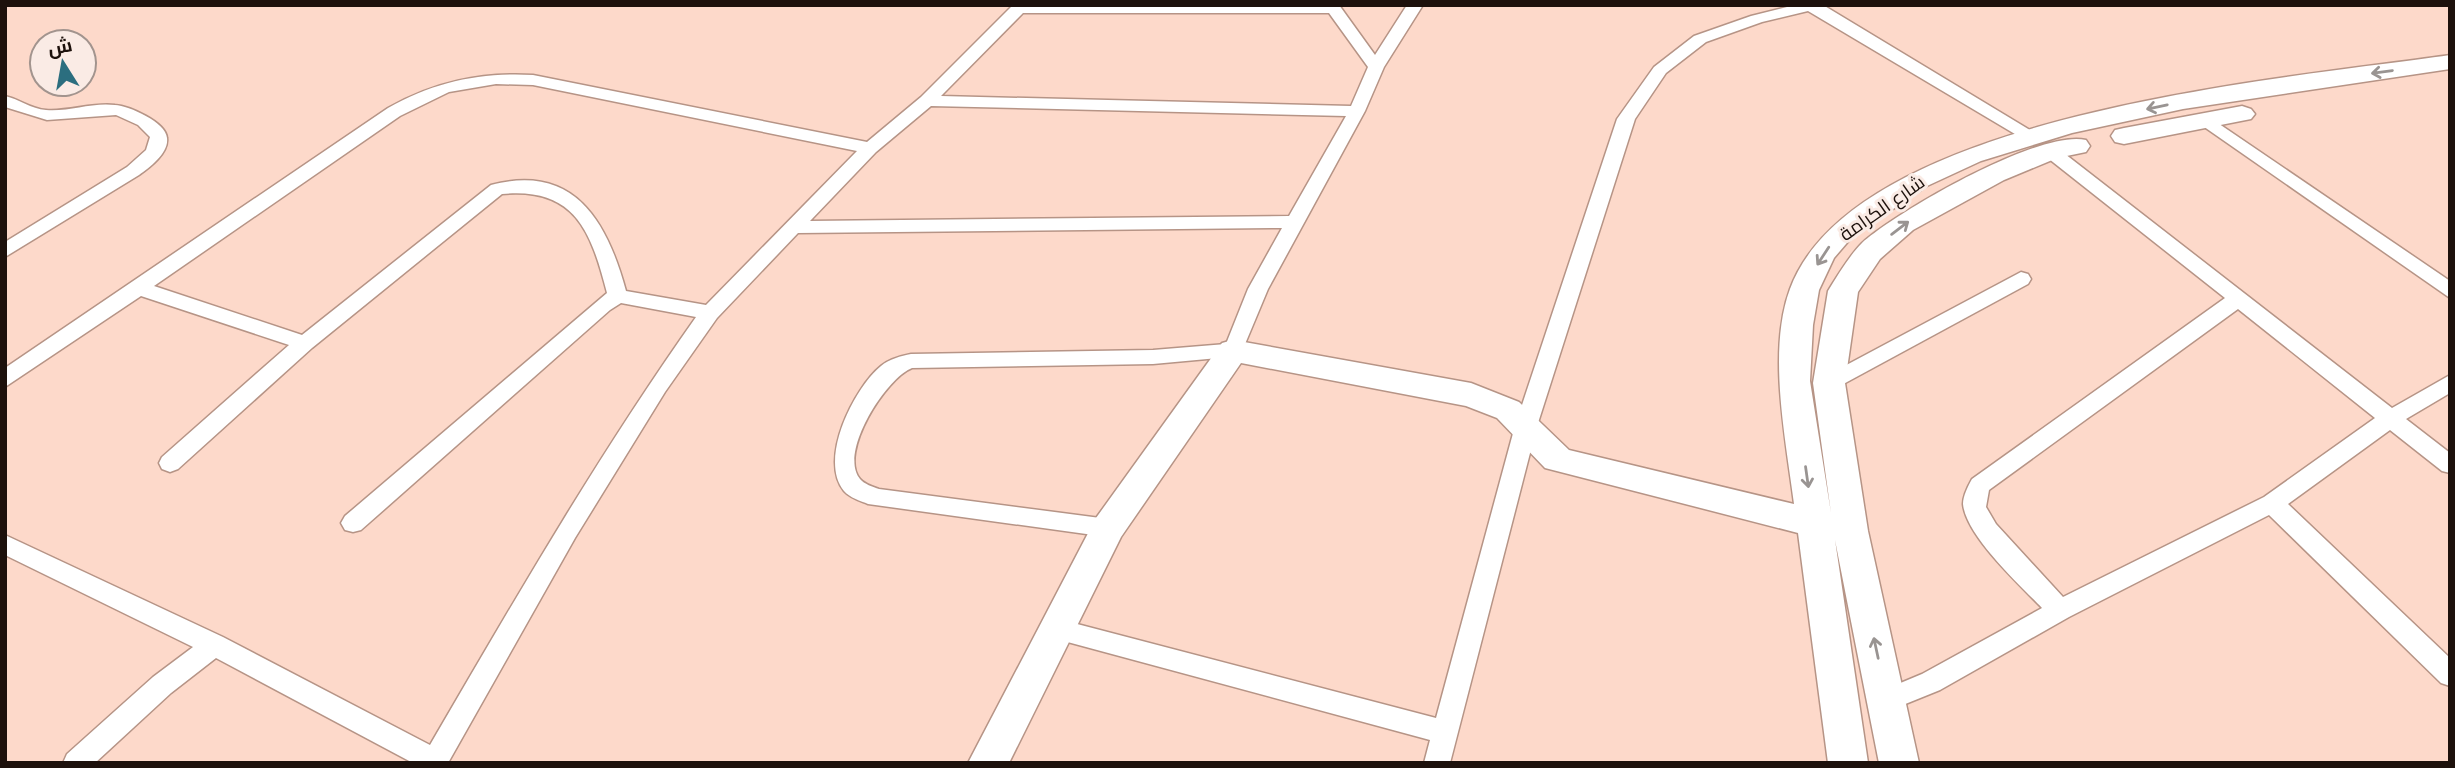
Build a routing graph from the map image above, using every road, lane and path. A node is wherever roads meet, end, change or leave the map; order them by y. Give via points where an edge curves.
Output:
1 (1415, 5) edge
2 (1811, 6) edge
3 (1020, 7) edge
4 (1332, 7) edge
5 (2450, 62) edge
6 (1376, 66) junction
7 (2450, 84) edge
8 (5, 101) edge
9 (927, 101) junction
10 (1357, 111) junction
11 (2206, 120) junction
12 (2041, 144) junction
13 (870, 148) junction
14 (1294, 222) junction
15 (794, 226) junction
16 (5, 251) edge
17 (2021, 279) dead end
18 (139, 288) junction
19 (2450, 291) edge
20 (618, 296) junction
21 (2236, 300) junction
22 (710, 313) junction
23 (305, 344) junction
24 (1233, 351) junction
25 (5, 379) edge
26 (1829, 383) junction
27 (2450, 383) edge
28 (2391, 418) junction
29 (1526, 426) junction
30 (170, 463) dead end
31 (2450, 465) edge
32 (2272, 503) junction
33 (353, 523) dead end
34 (1814, 524) junction
35 (1108, 528) junction
36 (1851, 531) junction
37 (5, 544) edge
38 (2060, 610) junction
39 (1058, 630) junction
40 (214, 645) junction
41 (2450, 674) edge
42 (1888, 700) junction
43 (1444, 732) junction
44 (435, 762) edge
45 (76, 763) edge
46 (988, 763) edge
47 (1437, 763) edge
48 (1848, 763) edge
49 (1899, 763) edge

1 - 6 street
2 - 12 street
2 - 29 street via 1700,39 1679,52 1641,93 1613,155
3 - 4 street
3 - 9 street
4 - 6 street
5 -> 12 street, شارع الكرامة via 2183,101
6 - 10 street
7 - 11 street, شارع الكرامة
8 - 16 street via 49,116 104,108 124,111 159,136 151,157 133,171
9 - 10 street
9 - 13 street
10 - 14 street
11 - 12 street, شارع الكرامة
11 - 19 street
12 - 21 street
26 -> 12 street, شارع الكرامة via 1843,291 1870,252 1903,224
12 -> 34 street, شارع الكرامة via 1972,155 1917,180 1842,231 1822,254 1804,290 1794,381
13 - 15 street
13 - 18 street via 533,80 504,77 462,82 394,112
14 - 15 street
14 - 24 street via 1258,289
15 - 22 street
17 - 26 street
18 - 23 street
18 - 25 street
20 - 22 street
20 - 23 street via 607,255 582,208 557,190 518,185 497,189 466,212
20 - 33 street via 591,313
21 - 28 street
21 - 38 street via 1980,485 1976,509 1985,526
22 - 44 street via 567,531
23 - 30 street
24 - 29 street via 1471,395 1508,410
24 - 35 street
24 - 35 street via 911,361 888,371 854,423 845,453 846,473 851,484 876,498
26 - 36 street, شارع الكرامة
27 - 28 street
28 - 31 street
28 - 32 street
29 - 34 street via 1557,459 1574,465
29 - 43 street
32 - 38 street
32 - 41 street
34 - 36 street
34 - 48 street, شارع الكرامة
35 - 39 street
42 -> 36 street, شارع الكرامة
37 - 40 street
38 - 42 street via 1931,682
39 - 43 street
39 - 46 street
40 - 44 street
40 - 45 street
42 - 49 street, شارع الكرامة
43 - 47 street

